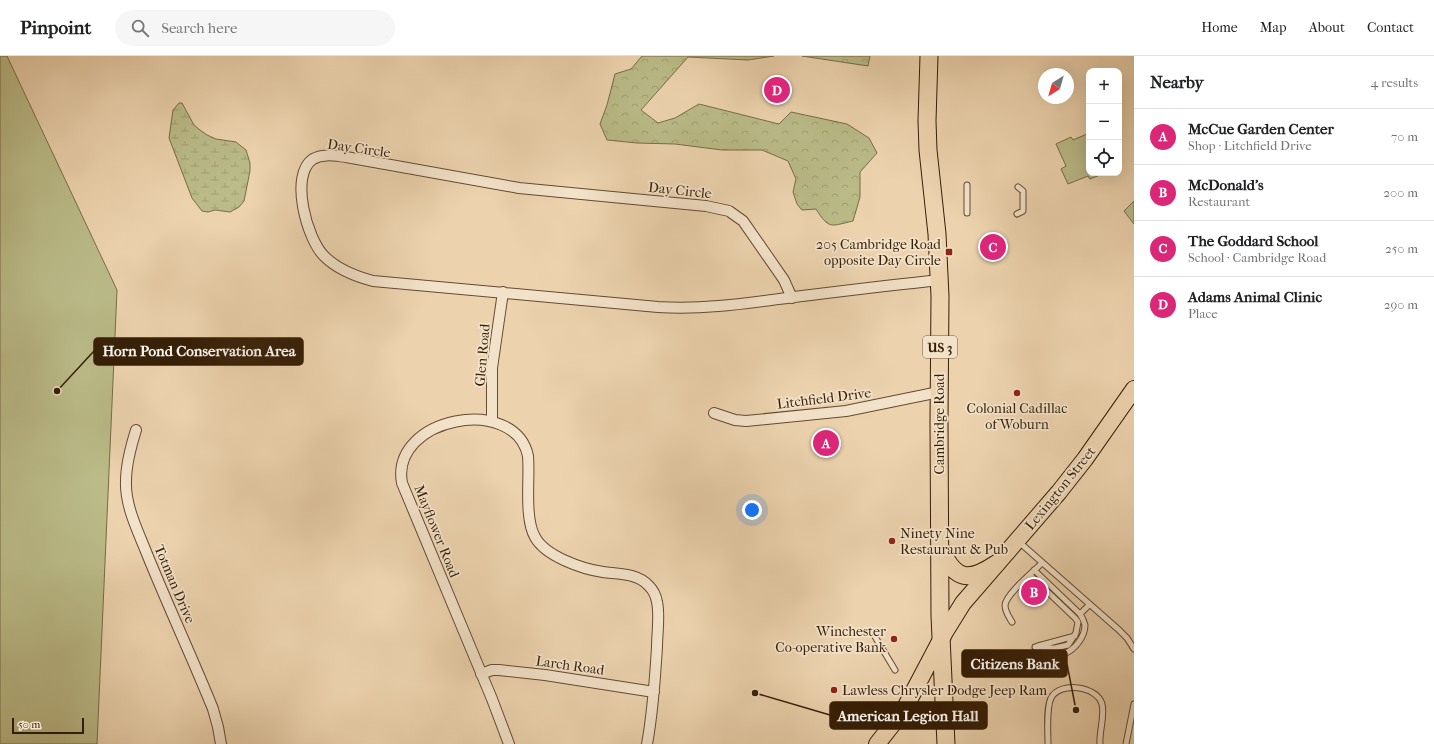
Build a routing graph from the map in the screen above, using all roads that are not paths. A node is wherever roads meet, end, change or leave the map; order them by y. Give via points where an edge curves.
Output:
1 (930, 56) edge
2 (967, 185) dead end
3 (1018, 187) dead end
4 (967, 212) dead end
5 (1017, 214) dead end
6 (940, 280) junction
7 (503, 292) junction
8 (792, 298) junction
9 (1134, 389) edge
10 (939, 392) junction
11 (714, 413) dead end
12 (492, 421) junction
13 (136, 430) dead end
14 (1017, 541) junction
15 (940, 546) junction
16 (1042, 563) junction
17 (996, 564) junction
18 (1032, 573) junction
19 (1089, 605) junction
20 (1080, 614) junction
21 (1012, 622) dead end
22 (874, 635) dead end
23 (1075, 636) junction
24 (941, 640) junction
25 (1134, 649) edge
26 (1035, 650) junction
27 (895, 670) dead end
28 (482, 674) junction
29 (654, 692) junction
30 (1134, 704) edge
31 (221, 744) edge
32 (509, 744) edge
33 (647, 744) edge
34 (877, 744) edge
35 (946, 744) edge
36 (1048, 744) edge
37 (1100, 744) edge
38 (1126, 744) edge

1 - 6 highway, Cambridge Road / US 3 via 928,135
2 - 4 lane
3 - 5 lane via 1023,191 1023,212
6 - 8 street, Day Circle
6 - 10 highway, Cambridge Road / US 3
7 - 8 street, Day Circle via 680,308
7 - 8 street, Day Circle via 385,282 353,275 339,268 323,255 307,224 302,200 302,183 308,163 323,156 346,157 519,188 706,206 724,210 746,225 784,280
7 - 12 street, Glen Road via 492,368
9 - 14 main road, Lexington Street via 1073,475
10 - 11 street, Litchfield Drive via 846,411 746,421
10 - 15 highway, Cambridge Road / US 3
12 - 28 street, Mayflower Road via 448,423 434,428 407,451 401,478
12 - 29 street, Mayflower Road via 515,432 526,448 529,470 529,517 534,536 540,544 563,559 578,565 639,579 654,593 658,611
13 - 31 street, Totman Drive via 126,481 129,503 153,570 212,709
14 - 16 lane
14 - 17 main road, Lexington Street
15 - 17 highway via 950,566 963,575 978,575
15 - 24 highway, Cambridge Road / US 3
16 - 18 lane
16 - 19 lane
17 - 24 main road, Lexington Street via 963,603
18 - 20 lane
18 - 21 lane via 1006,601 1006,611
18 - 23 lane via 1078,622
19 - 20 lane
19 - 25 lane via 1127,638
20 - 26 lane via 1085,625 1084,632 1070,651 1061,655 1049,655
22 - 27 lane
23 - 26 lane
23 - 26 lane via 1064,647
24 - 34 main road, Lexington Street via 906,706
24 - 35 highway, Cambridge Road / US 3
28 - 29 street, Larch Road via 499,670
28 - 32 street, Mayflower Road
29 - 33 street, Mayflower Road
30 - 38 lane
36 - 37 lane via 1048,711 1051,699 1058,690 1069,687 1090,691 1101,702 1103,710

